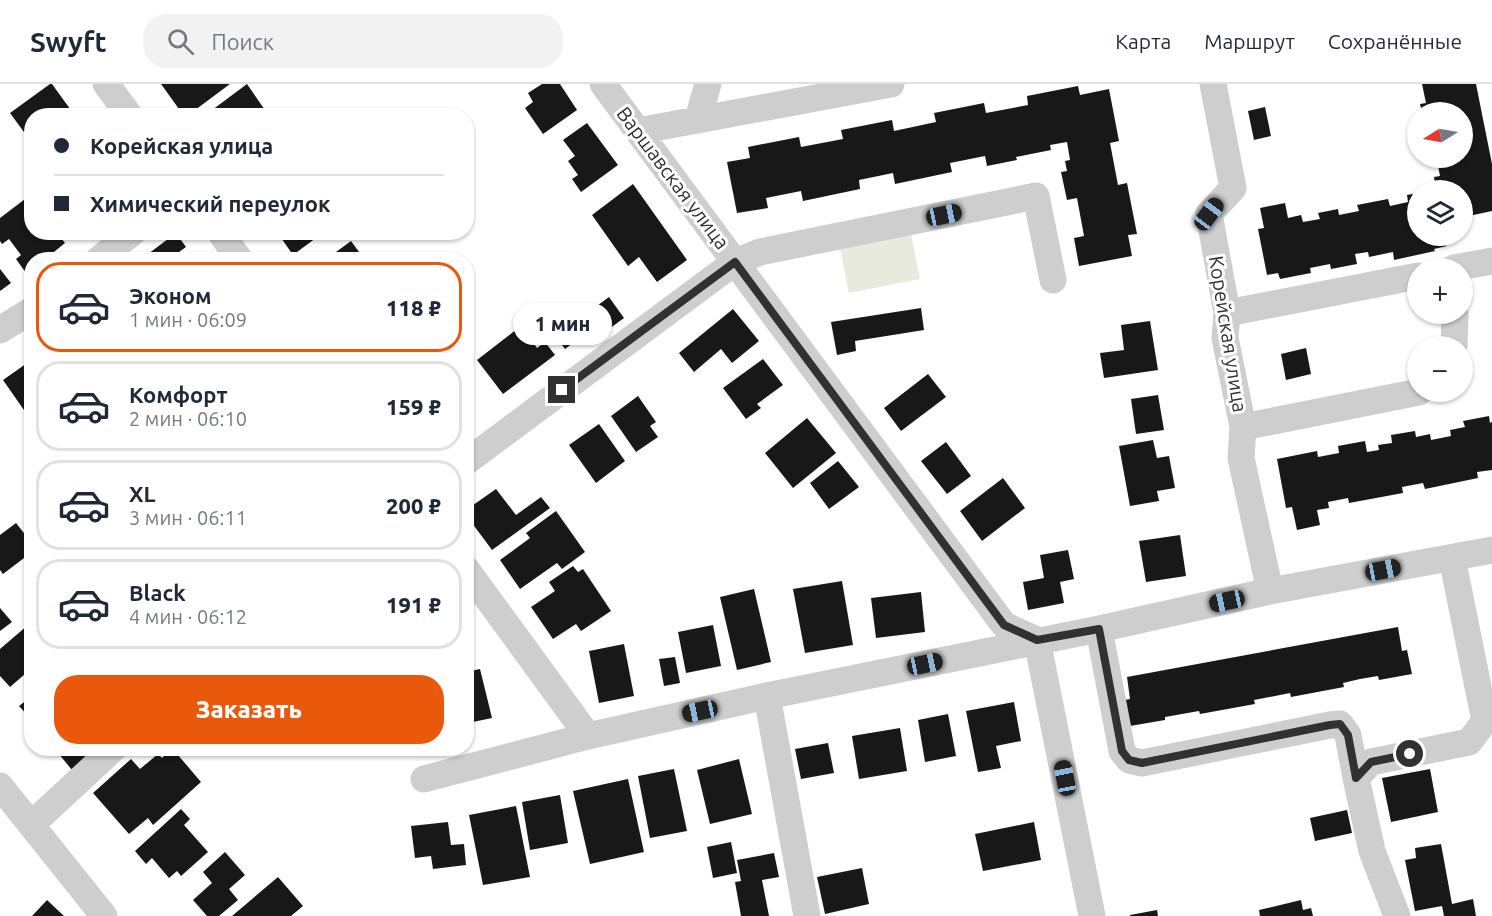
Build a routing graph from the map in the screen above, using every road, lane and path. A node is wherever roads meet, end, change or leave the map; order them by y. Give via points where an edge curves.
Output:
1 (106, 84) edge
2 (603, 84) edge
3 (708, 84) edge
4 (891, 84) edge
5 (1213, 84) edge
6 (124, 108) edge
7 (698, 119) junction
8 (638, 131) junction
9 (123, 240) edge
10 (108, 252) edge
11 (1492, 261) edge
12 (735, 262) junction
13 (1473, 264) edge
14 (1407, 278) edge
15 (1053, 280) dead end
16 (1227, 313) junction
17 (24, 315) edge
18 (0, 330) edge
19 (1407, 394) edge
20 (1243, 427) junction
21 (474, 456) edge
22 (1492, 550) edge
23 (1452, 558) junction
24 (474, 580) edge
25 (1270, 591) junction
26 (1099, 629) junction
27 (1037, 640) junction
28 (767, 696) junction
29 (588, 736) junction
30 (105, 756) edge
31 (1356, 778) junction
32 (424, 779) dead end
33 (0, 786) edge
34 (31, 825) junction
35 (104, 916) edge
36 (807, 916) edge
37 (1092, 916) edge
38 (1397, 916) edge

1 - 6 street
2 - 8 street, Варшавская улица
3 - 7 street
4 - 7 street
5 - 16 street, Корейская улица via 1233,188 1209,214
7 - 8 street
8 - 12 street, Варшавская улица
9 - 10 street
11 - 13 street
12 - 15 street via 760,252 1036,196
12 - 21 street
12 - 27 street, Варшавская улица via 1004,625
14 - 16 street
16 - 20 street, Корейская улица via 1225,338
17 - 18 street
19 - 20 street
20 - 25 street, Корейская улица via 1241,458
22 - 23 street
23 - 25 street
23 - 31 street via 1485,722 1469,742 1371,762
24 - 29 street
25 - 26 street
26 - 27 street
26 - 31 street via 1122,751 1129,760 1142,763 1340,724 1348,735
27 - 28 street
27 - 37 street
28 - 29 street
28 - 36 street
29 - 32 street
30 - 34 street
31 - 38 street via 1372,851
33 - 34 street
34 - 35 street

